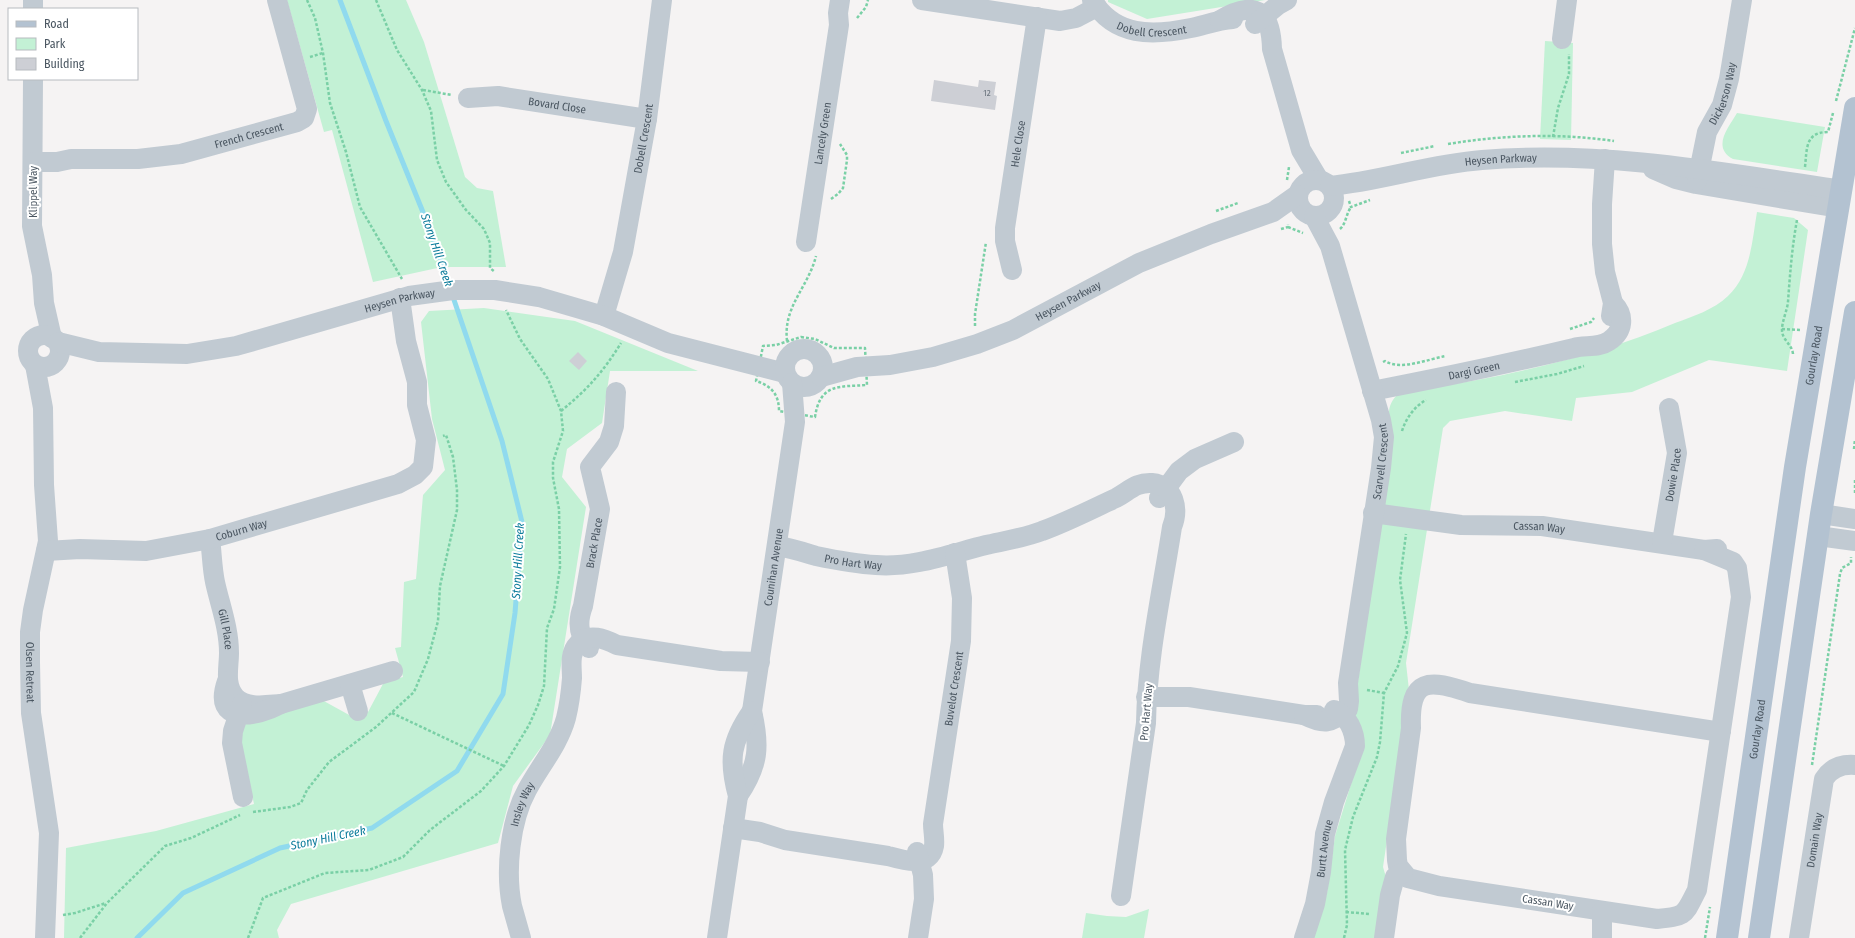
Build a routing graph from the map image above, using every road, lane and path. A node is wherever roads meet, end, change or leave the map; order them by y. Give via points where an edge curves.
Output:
1 (278, 0) edge
2 (307, 0) edge
3 (376, 0) edge
4 (662, 0) edge
5 (840, 0) edge
6 (851, 0) edge
7 (922, 0) edge
8 (1287, 0) edge
9 (1567, 0) edge
10 (1742, 0) edge
11 (1095, 3) edge
12 (1037, 17) junction
13 (1260, 21) junction
14 (839, 25) junction
15 (1562, 39) joint
16 (33, 80) edge
17 (422, 90) junction
18 (468, 98) joint
19 (1855, 108) edge
20 (647, 119) junction
21 (1552, 158) junction
22 (33, 159) junction
23 (1605, 159) junction
24 (1698, 176) junction
25 (1311, 188) junction
26 (1848, 200) edge
27 (1242, 202) dead end
28 (1212, 213) dead end
29 (806, 242) dead end
30 (1012, 270) dead end
31 (495, 290) junction
32 (406, 297) junction
33 (1855, 312) edge
34 (600, 315) junction
35 (1595, 317) dead end
36 (982, 322) dead end
37 (967, 327) dead end
38 (632, 328) junction
39 (1782, 328) dead end
40 (1567, 330) dead end
41 (1801, 330) dead end
42 (871, 347) dead end
43 (865, 348) dead end
44 (49, 351) junction
45 (1448, 356) dead end
46 (1586, 365) dead end
47 (1366, 369) junction
48 (803, 372) junction
49 (1514, 382) dead end
50 (1372, 391) junction
51 (616, 392) dead end
52 (1431, 397) dead end
53 (1669, 408) dead end
54 (561, 411) junction
55 (1402, 435) dead end
56 (1855, 439) edge
57 (1234, 442) dead end
58 (1854, 449) dead end
59 (1855, 480) edge
60 (1162, 493) junction
61 (1855, 495) edge
62 (1374, 513) junction
63 (1821, 514) junction
64 (1408, 518) junction
65 (1855, 519) edge
66 (1787, 521) junction
67 (1818, 536) junction
68 (204, 540) junction
69 (1855, 541) edge
70 (1662, 542) junction
71 (47, 546) junction
72 (777, 550) junction
73 (954, 553) junction
74 (587, 642) junction
75 (759, 667) junction
76 (393, 671) dead end
77 (350, 684) junction
78 (1147, 692) junction
79 (240, 709) junction
80 (358, 711) dead end
81 (392, 714) dead end
82 (1338, 714) junction
83 (1721, 732) junction
84 (1855, 765) edge
85 (504, 766) junction
86 (1811, 773) dead end
87 (243, 797) dead end
88 (733, 832) junction
89 (918, 857) junction
90 (1400, 877) junction
91 (1121, 896) dead end
92 (107, 903) dead end
93 (1346, 912) junction
94 (1607, 912) junction
95 (1388, 914) junction
96 (46, 917) junction
97 (45, 938) edge
98 (248, 938) edge
99 (522, 938) edge
100 (717, 938) edge
101 (918, 938) edge
102 (1304, 938) edge
103 (1344, 938) edge
104 (1384, 938) edge
105 (1602, 938) edge
106 (1605, 938) edge
107 (1727, 938) edge
108 (1759, 938) edge
109 (1799, 938) edge

1 - 22 street, French Crescent via 307,109 304,118 298,122 181,154 138,159 71,159 57,162
2 - 32 path via 316,18 330,103 360,207 399,271
3 - 17 path via 397,50
4 - 20 street, Dobell Crescent
5 - 14 street, Lancely Green
6 - 14 street, Lancely Green
7 - 12 street
8 - 13 street
9 - 15 street
10 - 24 street, Dickerson Way via 1729,79 1722,105 1707,132
11 - 12 street via 1076,18 1060,21
11 - 13 street, Dobell Crescent via 1106,18 1120,27 1138,32 1192,28 1238,18
12 - 30 street, Hele Close via 1005,228
13 - 25 street via 1272,49
14 - 29 street, Lancely Green
15 - 21 path via 1569,54 1569,74 1552,132
16 - 22 street, Klippel Way
17 - 18 path
17 - 31 path via 432,117 438,160 446,182 466,210 484,229 490,243 490,268 495,272
18 - 20 street, Bovard Close via 498,96
19 - 26 main road, Gourlay Road
20 - 34 street, Dobell Crescent via 623,252
21 - 23 street, Heysen Parkway
21 - 25 street, Heysen Parkway via 1481,160 1421,169 1366,182
22 - 44 street, Klippel Way via 32,226 42,276
23 - 24 street, Heysen Parkway via 1637,163 1676,179
23 - 50 street, Dargi Green via 1602,244 1605,272 1613,303 1609,328 1576,347 1492,368
24 - 26 street, Heysen Parkway
25 - 47 street, Scarvell Crescent
25 - 48 street, Heysen Parkway via 1273,212 1211,234 1140,264 1013,330 977,344 933,357 890,365
26 - 66 main road, Gourlay Road
27 - 28 path
31 - 32 street, Heysen Parkway
31 - 34 street, Heysen Parkway via 539,297
31 - 54 path via 494,308 506,309 520,339 548,379
32 - 44 street, Heysen Parkway via 236,346 187,354
32 - 68 street, Coburn Way via 406,341 417,382 417,405 426,440 423,467 415,476 398,484
33 - 63 main road
34 - 38 street, Heysen Parkway
35 - 40 path via 1590,322
36 - 37 path
38 - 48 street, Heysen Parkway via 668,343 758,367
38 - 54 path via 604,370
39 - 41 path
42 - 43 path
44 - 71 street, Olsen Retreat via 43,408
45 - 47 path via 1406,364 1390,364 1384,361
46 - 49 path via 1557,374
47 - 50 street, Scarvell Crescent
48 - 72 street, Counihan Avenue
50 - 62 street, Scarvell Crescent via 1384,437
51 - 74 street, Brack Place via 614,426 609,442 590,467 600,509 583,606
52 - 55 path via 1418,404 1402,429
53 - 70 street, Dowie Place via 1677,453
54 - 85 path via 563,431 552,462 559,509 560,567 554,609 547,628 544,686 529,725
56 - 58 path
57 - 60 street via 1196,459 1179,471
59 - 61 path
60 - 73 street, Pro Hart Way via 1153,483 1142,484 1041,532
60 - 78 street, Pro Hart Way via 1172,527
62 - 64 street, Cassan Way
62 - 82 street, Scarvell Crescent via 1348,683
63 - 65 street
63 - 66 main road
63 - 67 main road
64 - 70 street, Cassan Way via 1461,525 1542,526
64 - 93 path via 1400,580 1407,633 1398,666 1384,693 1380,742 1353,817 1345,850
66 - 67 main road
66 - 107 main road, Gourlay Road
67 - 69 street
67 - 108 main road
68 - 71 street, Coburn Way via 146,551
68 - 79 street, Gill Place via 228,632 228,680
69 - 86 path via 1851,563 1842,568 1840,574
70 - 83 street, Cassan Way via 1704,550 1733,562 1738,568 1741,597
71 - 96 street, Olsen Retreat via 30,632 31,713 49,833
72 - 73 street, Pro Hart Way via 795,556 816,556 895,566
72 - 75 street, Counihan Avenue
73 - 89 street, Buvelot Crescent via 962,598 961,641 933,824
74 - 75 street
74 - 99 street, Insley Way via 572,679 560,735 526,791 511,842 509,870 512,904
75 - 88 street, Counihan Avenue via 752,711 757,733 757,753 753,768 738,796
76 - 77 street
77 - 79 street via 281,704
77 - 80 street
78 - 82 street via 1304,715
78 - 91 street, Pro Hart Way via 1146,723
79 - 87 street via 232,743
81 - 85 path
82 - 102 street, Burtt Avenue via 1348,760 1326,834 1315,904
83 - 90 street via 1470,693 1437,694 1427,698 1421,705 1412,728 1396,839
83 - 94 street, Cassan Way via 1697,890 1690,905 1678,916 1657,919
84 - 109 street, Domain Way via 1833,769 1824,779
85 - 98 path via 481,790 430,830 403,858 369,870 325,873 263,898
88 - 89 street via 759,840 785,840 888,856
88 - 100 street, Counihan Avenue
89 - 101 street via 924,876 924,899
90 - 94 street, Cassan Way via 1413,885 1440,886
90 - 95 street
92 - 96 path via 75,913
93 - 95 path
93 - 103 path
94 - 105 street
94 - 106 street
95 - 104 street
96 - 97 street, Olsen Retreat

